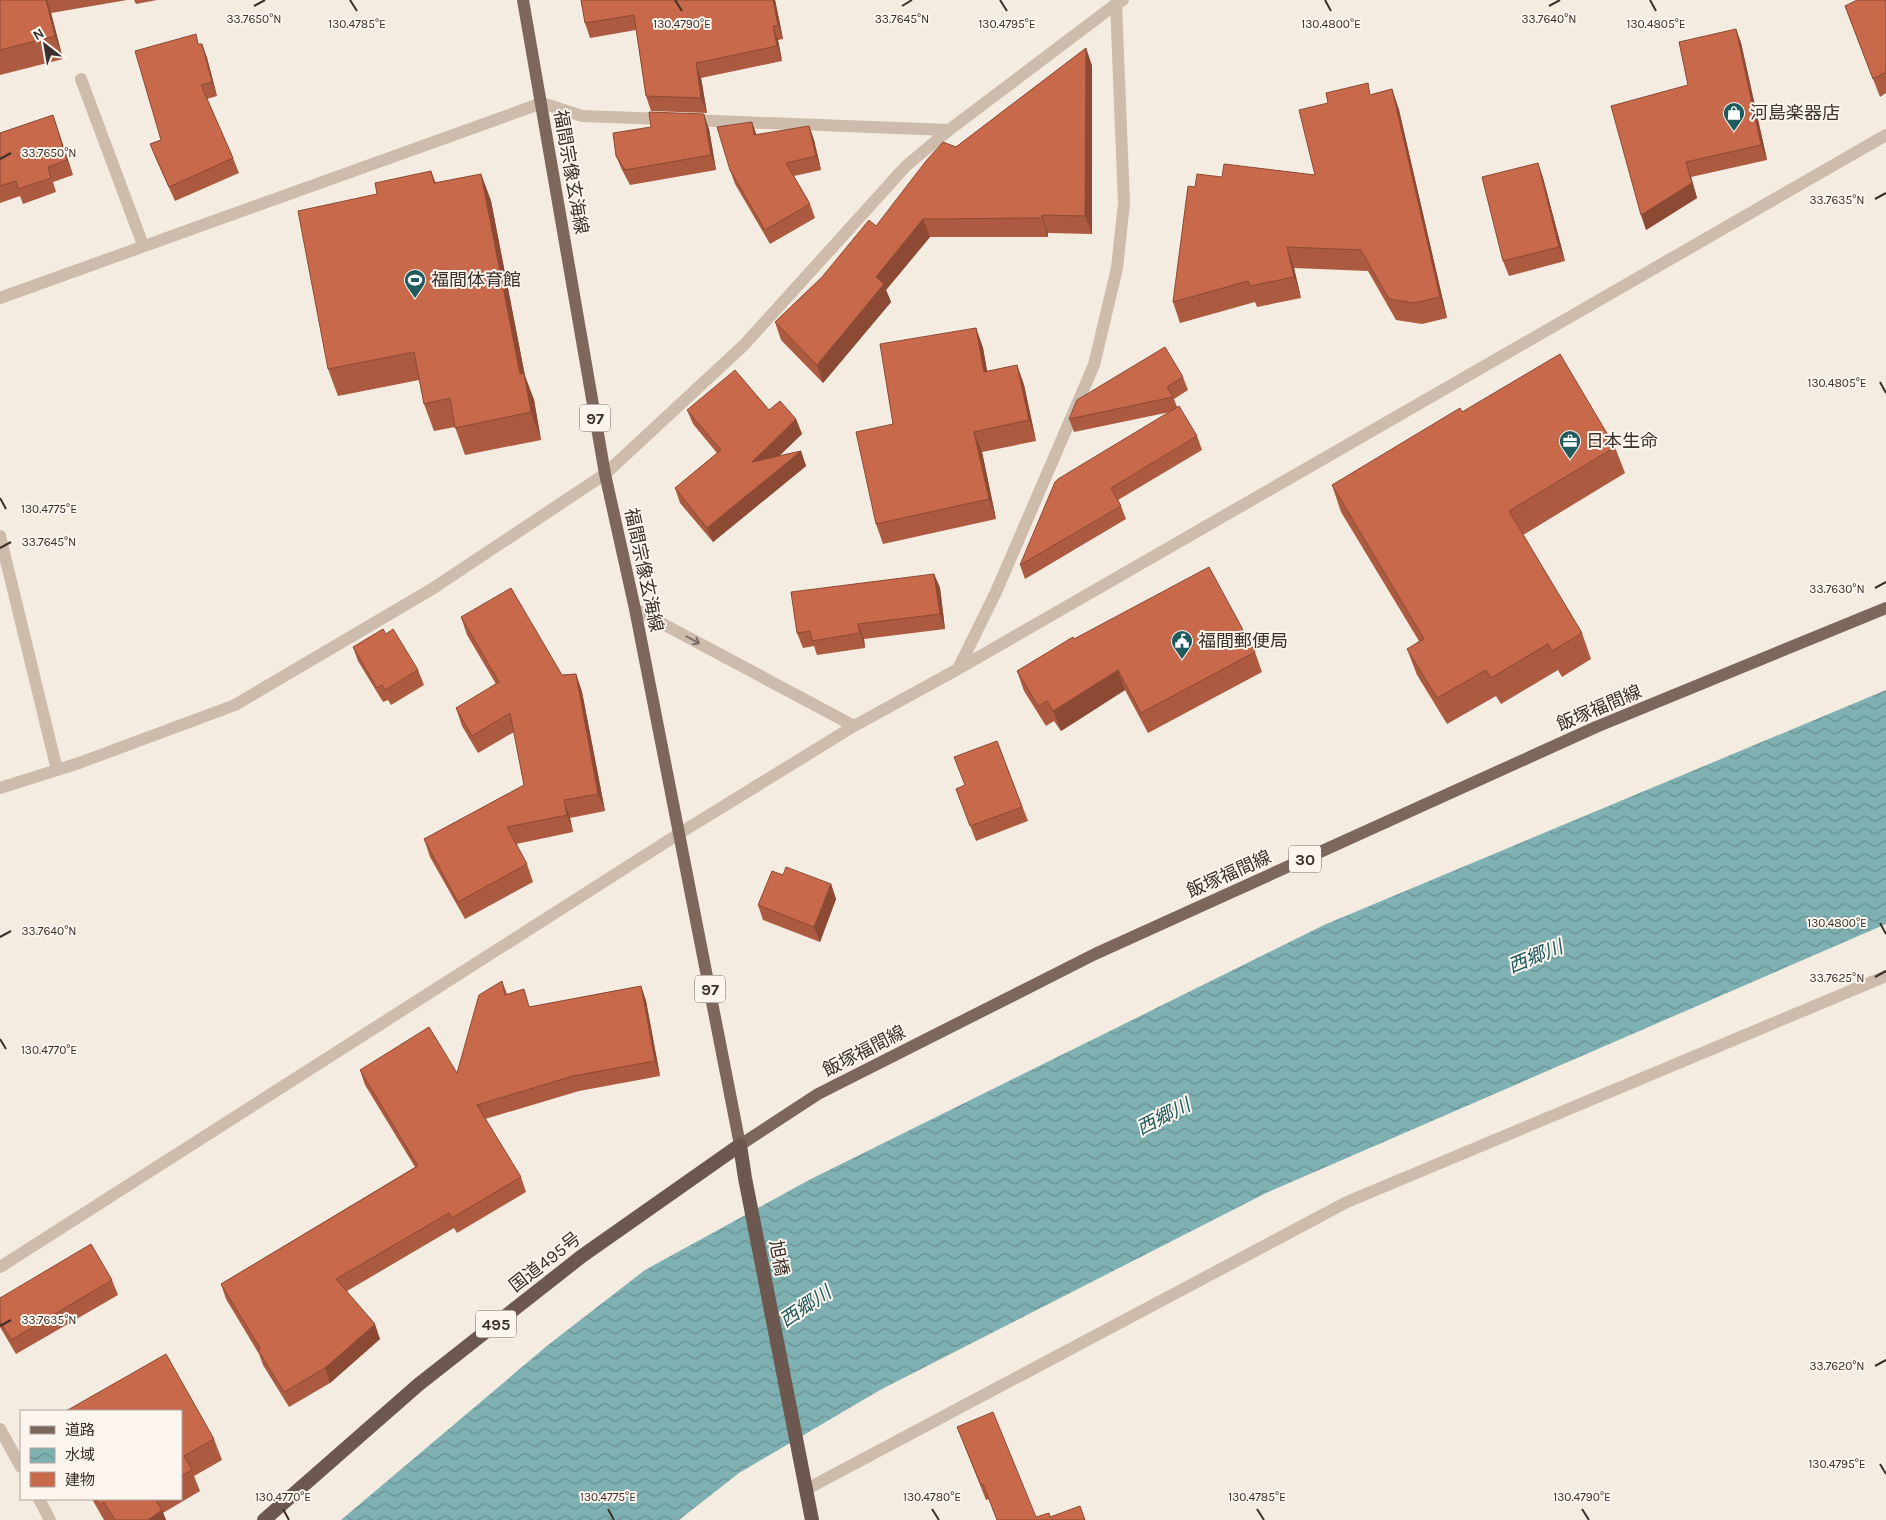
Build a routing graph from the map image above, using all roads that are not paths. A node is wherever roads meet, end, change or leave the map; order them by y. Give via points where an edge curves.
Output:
1 (522, 0) edge
2 (1119, 1) edge
3 (81, 79) dead end
4 (542, 103) junction
5 (949, 130) junction
6 (1886, 135) edge
7 (143, 246) junction
8 (0, 298) edge
9 (605, 474) junction
10 (0, 536) edge
11 (635, 608) junction
12 (1886, 608) edge
13 (958, 670) junction
14 (854, 726) junction
15 (57, 770) junction
16 (0, 788) edge
17 (680, 833) junction
18 (1886, 976) edge
19 (740, 1145) junction
20 (0, 1267) edge
21 (0, 1429) edge
22 (20, 1466) edge
23 (805, 1490) junction
24 (39, 1500) edge
25 (50, 1520) edge
26 (264, 1520) edge
27 (812, 1520) edge

1 - 4 main road, 福間宗像玄海線 / 97
2 - 5 street
2 - 13 street via 1124,203 1117,268 1094,365 1004,574
3 - 7 street
4 - 5 street via 582,116
4 - 7 street
4 - 9 main road, 福間宗像玄海線 / 97
5 - 9 street via 906,166 744,345
6 - 13 street
7 - 8 street
9 - 11 main road, 福間宗像玄海線 / 97
9 - 15 street via 432,589 235,705
10 - 15 street
11 -> 14 street
11 - 17 main road, 福間宗像玄海線 / 97
12 - 19 main road, 飯塚福間線 / 30 via 1596,727 1095,954 818,1094
13 - 14 street
14 - 17 street
15 - 16 street
17 - 19 main road, 福間宗像玄海線 / 97
17 - 20 street
18 - 23 street via 1347,1202
19 - 23 highway, 旭橋
19 - 26 highway, 国道495号 / 495 via 582,1256 418,1386
21 - 22 street
23 - 27 highway
24 - 25 street

